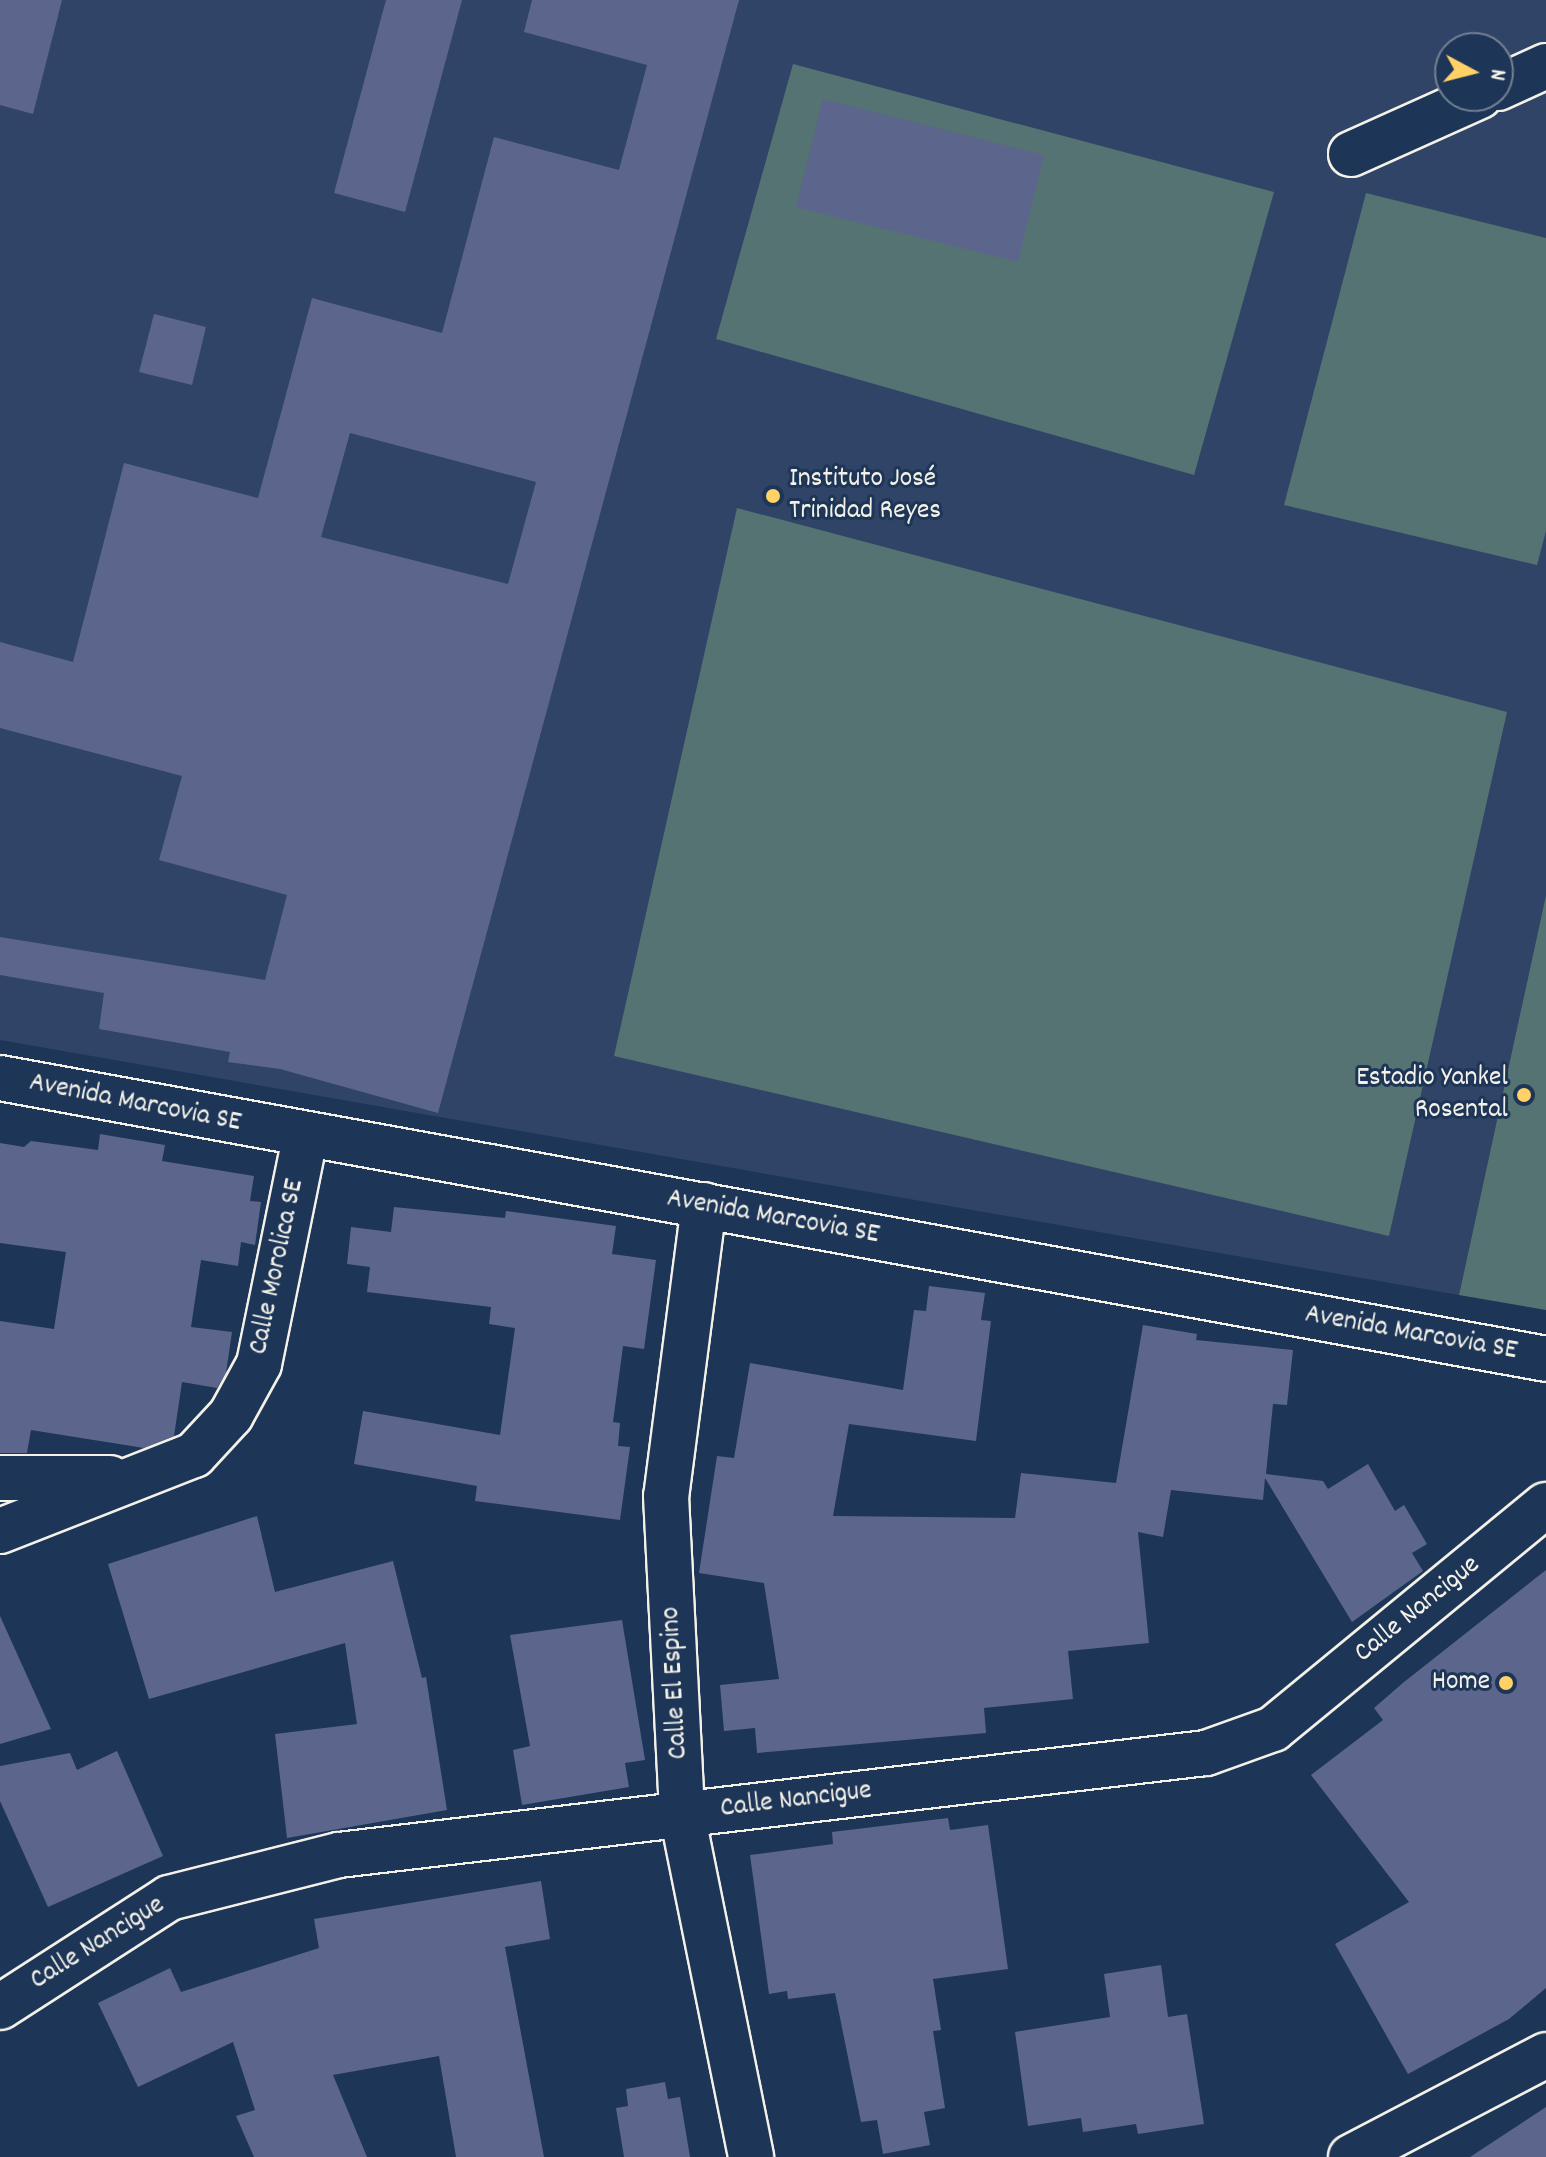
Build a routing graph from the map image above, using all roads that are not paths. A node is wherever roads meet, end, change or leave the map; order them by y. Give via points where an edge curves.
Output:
1 (1546, 66) edge
2 (1514, 81) edge
3 (1444, 112) edge
4 (1351, 154) dead end
5 (0, 1078) edge
6 (305, 1137) junction
7 (704, 1205) junction
8 (1546, 1359) edge
9 (0, 1478) edge
10 (133, 1478) junction
11 (1546, 1505) edge
12 (0, 1531) edge
13 (682, 1814) junction
14 (0, 2007) edge
15 (1546, 2055) edge
16 (751, 2157) edge
17 (1351, 2157) edge

1 - 2 street
3 - 4 street
5 - 6 street, Avenida Marcovia SE
6 - 7 street, Avenida Marcovia SE
6 - 10 street, Calle Morolica SE via 259,1364 231,1415 194,1455
7 - 8 street, Avenida Marcovia SE
7 - 13 street, Calle El Espino via 666,1496
9 - 10 street
10 - 12 street, Calle Morolica SE
11 - 13 street, Calle Nancigue via 1273,1729 1233,1744 1206,1753
13 - 14 street, Calle Nancigue via 339,1855 169,1898
13 - 16 street, Calle El Espino
15 - 17 street

